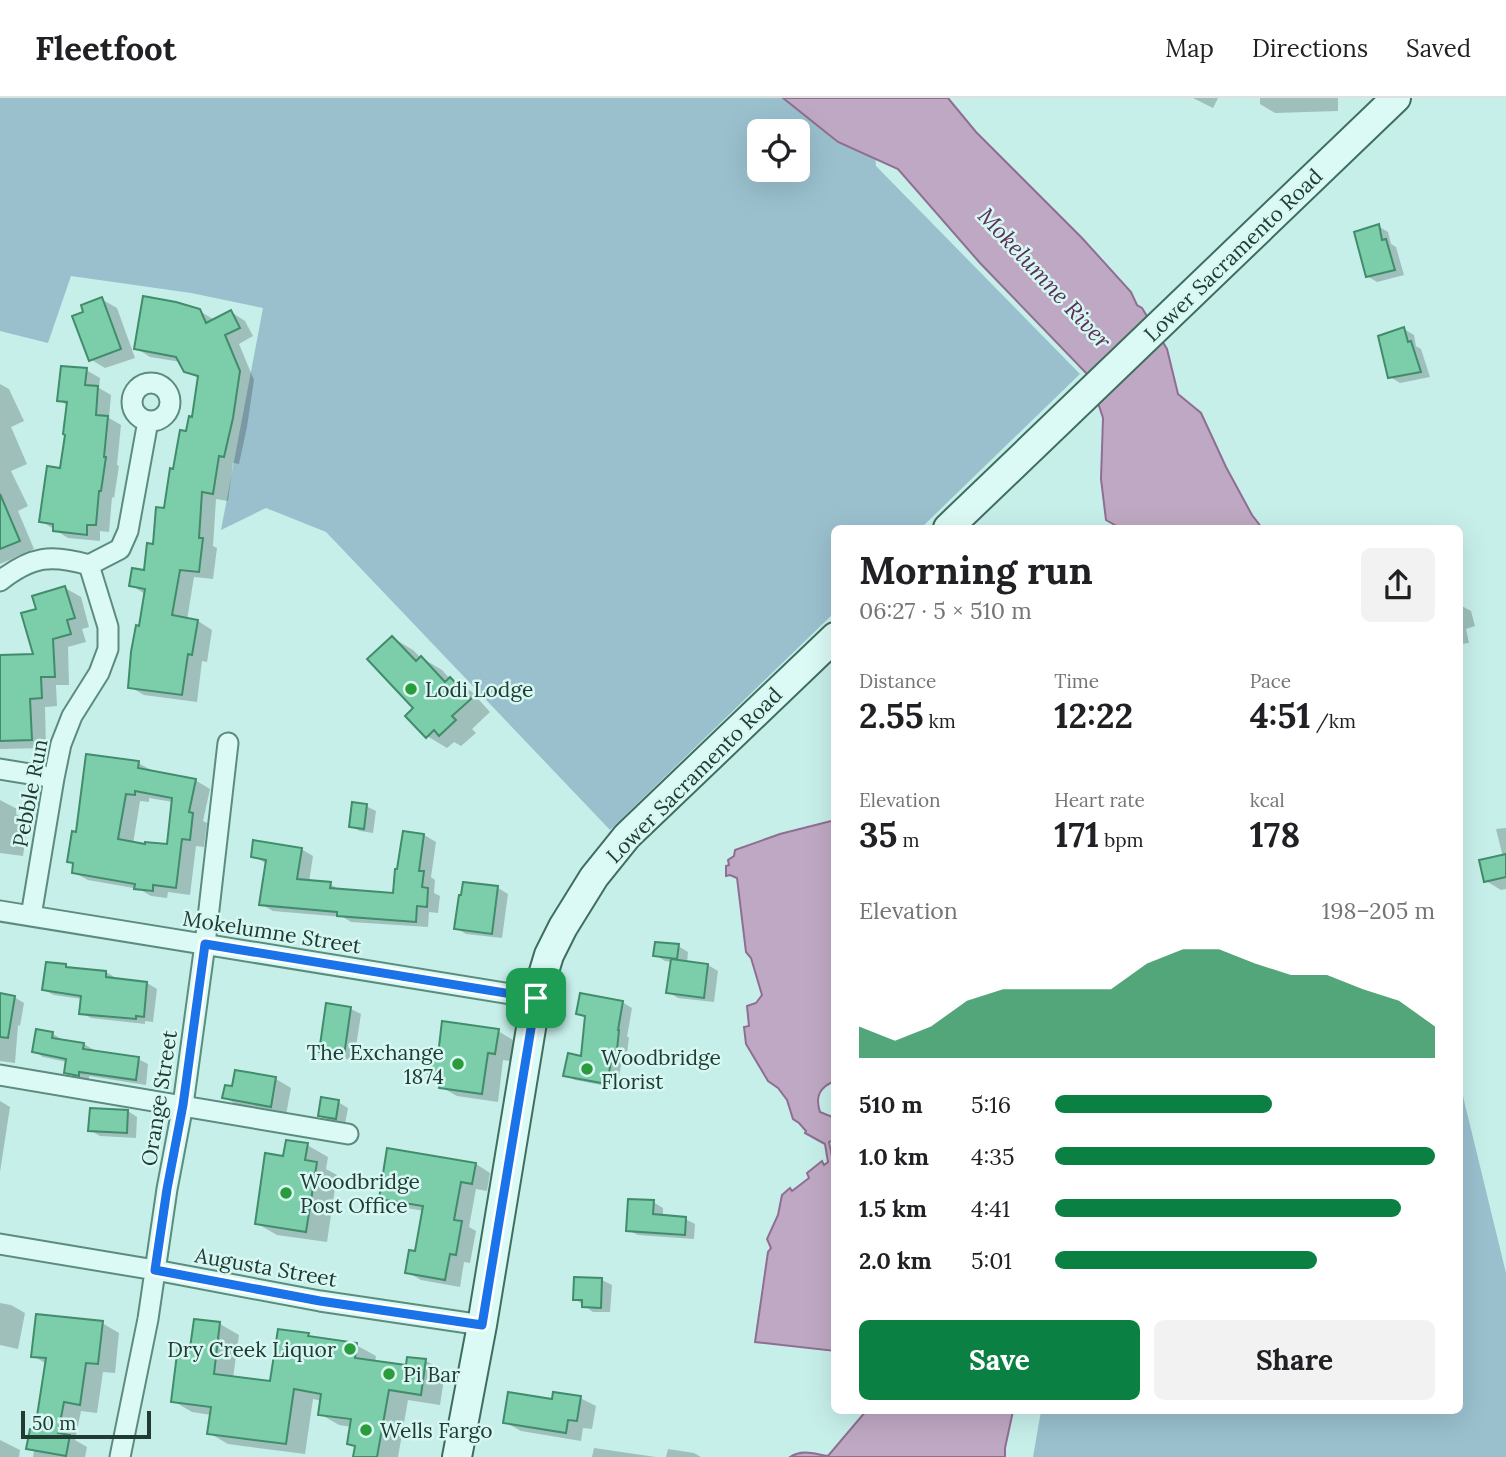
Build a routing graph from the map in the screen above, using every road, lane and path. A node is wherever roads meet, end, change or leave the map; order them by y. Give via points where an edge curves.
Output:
1 (1396, 98) edge
2 (148, 421) dead end
3 (951, 525) edge
4 (89, 565) junction
5 (0, 581) edge
6 (830, 642) edge
7 (228, 743) dead end
8 (0, 769) edge
9 (54, 778) junction
10 (0, 911) edge
11 (31, 916) junction
12 (205, 944) junction
13 (536, 998) junction
14 (0, 1075) edge
15 (183, 1105) junction
16 (348, 1134) dead end
17 (0, 1244) edge
18 (155, 1270) junction
19 (482, 1325) junction
20 (120, 1457) edge
21 (457, 1457) edge

1 - 3 main road, Lower Sacramento Road
2 - 4 street via 128,531 120,549
4 - 5 street via 65,558 44,559
4 - 9 street, Pebble Run via 108,626 108,649 72,716
6 - 13 main road, Lower Sacramento Road via 627,836 563,927
7 - 12 street, Orange Street
8 - 9 street
9 - 11 street, Pebble Run
10 - 11 street, Mokelumne Street
11 - 12 street, Mokelumne Street
12 - 13 street, Mokelumne Street
12 - 15 street, Orange Street
13 - 19 main road, Lower Sacramento Road
14 - 15 street
15 - 16 street
15 - 18 street, Orange Street
17 - 18 street, Augusta Street
18 - 19 street, Augusta Street
18 - 20 street, Orange Street
19 - 21 main road, Lower Sacramento Road

